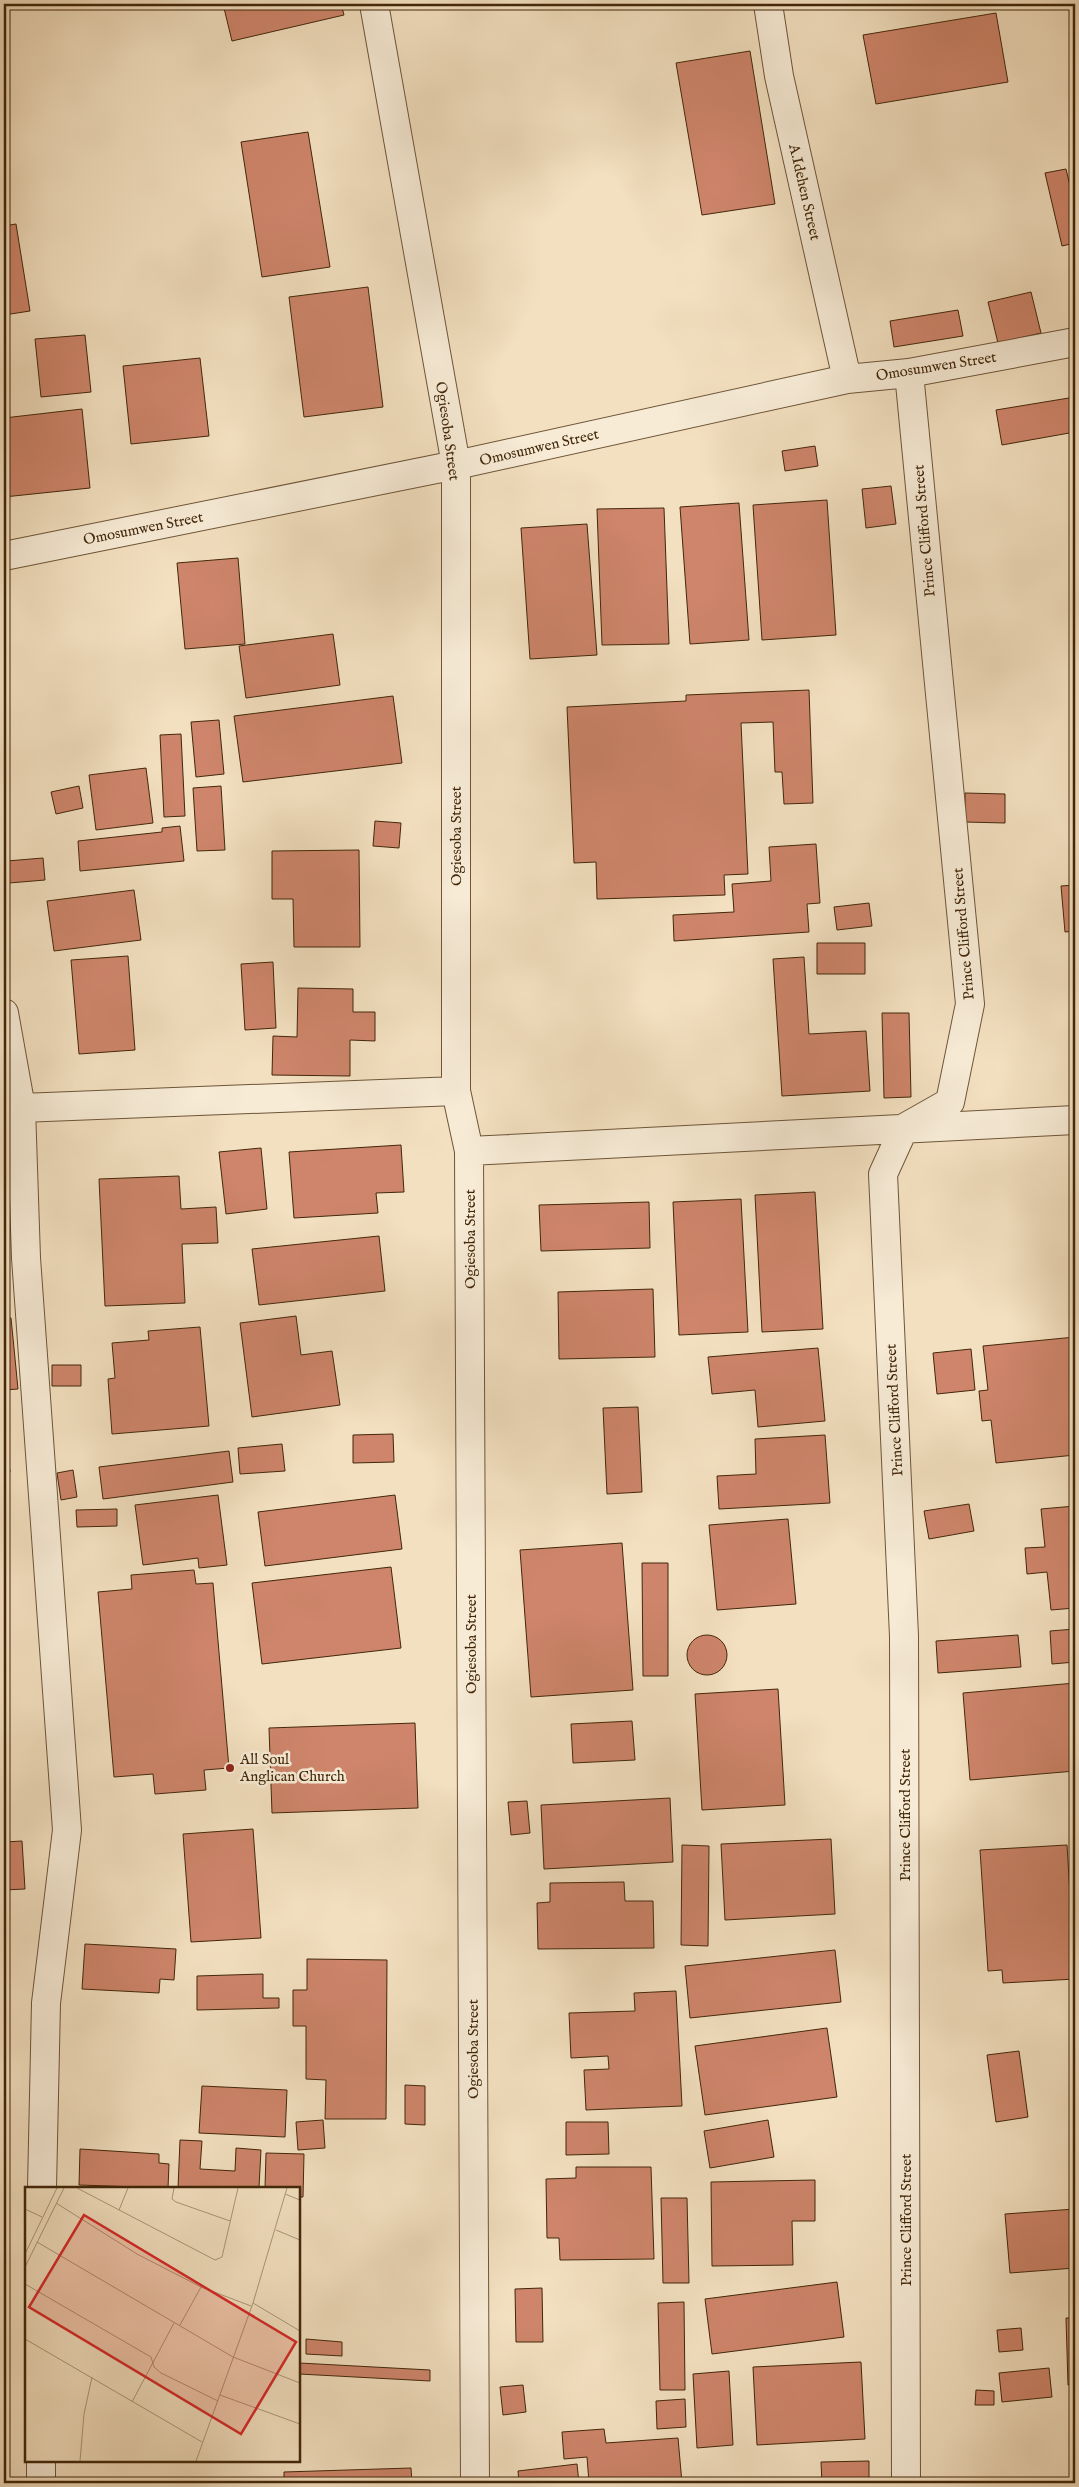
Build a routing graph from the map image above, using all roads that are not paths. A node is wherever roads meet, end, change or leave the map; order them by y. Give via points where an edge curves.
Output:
1 (374, 4) edge
2 (768, 4) edge
3 (1075, 342) edge
4 (909, 373) junction
5 (847, 379) junction
6 (456, 465) junction
7 (4, 556) edge
8 (4, 1013) edge
9 (456, 1091) junction
10 (21, 1108) junction
11 (1075, 1120) edge
12 (904, 1128) junction
13 (469, 1150) junction
14 (42, 2187) edge
15 (41, 2462) edge
16 (41, 2483) edge
17 (475, 2483) edge
18 (906, 2483) edge

1 - 6 street, Ogiesoba Street
2 - 5 street, A.Idehen Street via 779,76
3 - 4 street, Omosumwen Street
4 - 5 street, Omosumwen Street
4 - 12 street, Prince Clifford Street via 970,1004 950,1102
5 - 6 street, Omosumwen Street
6 - 7 street, Omosumwen Street
6 - 9 street, Ogiesoba Street
8 - 10 street
9 - 10 street
9 - 13 street, Ogiesoba Street
10 - 14 street via 26,1258 68,1830 46,2003
11 - 12 street
12 - 13 street
12 - 18 street, Prince Clifford Street via 884,1174 904,1636
13 - 17 street, Ogiesoba Street
15 - 16 street

